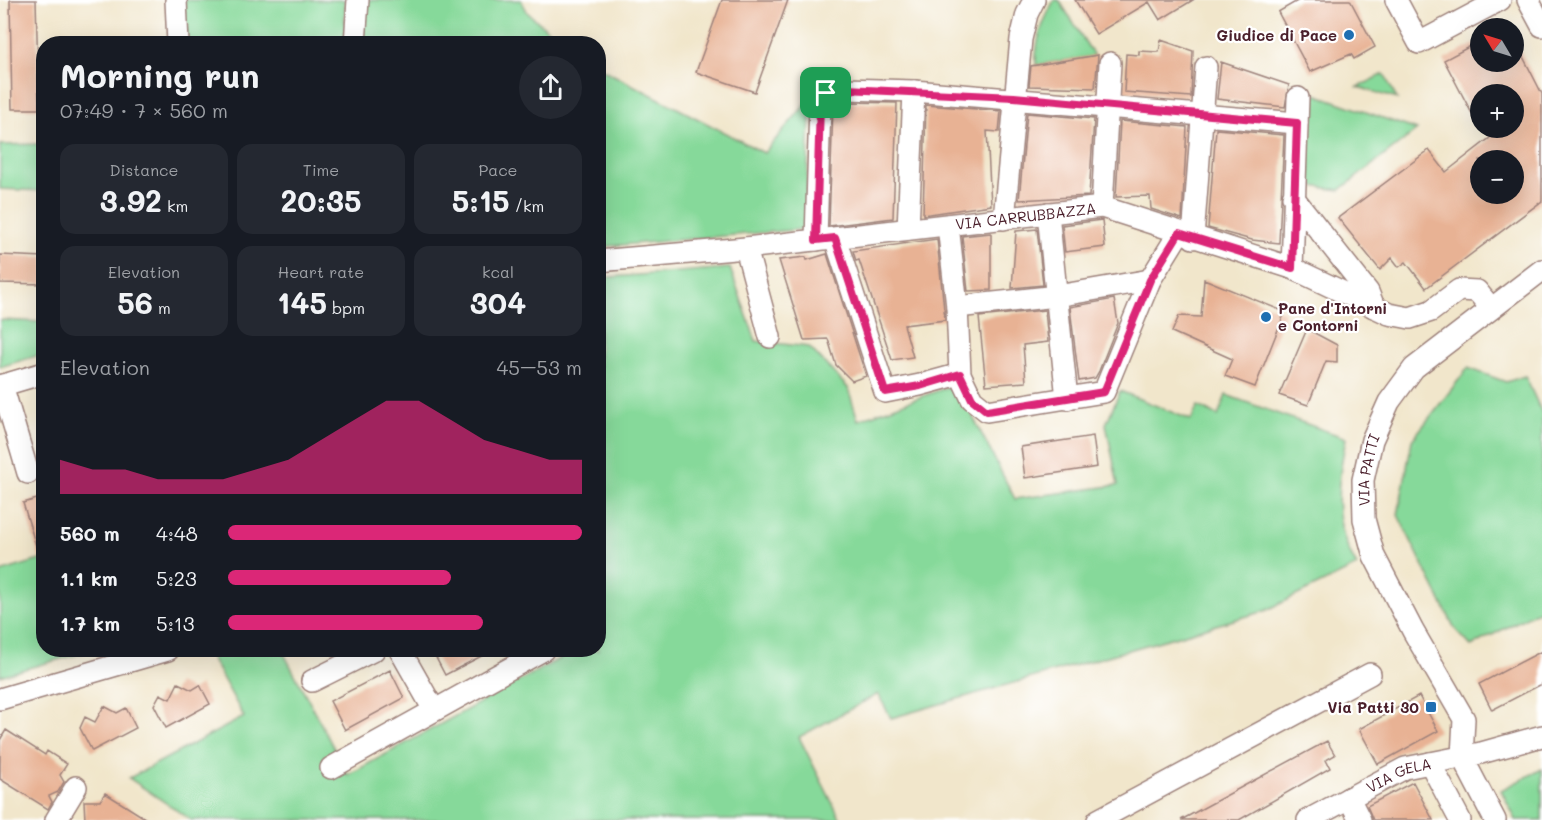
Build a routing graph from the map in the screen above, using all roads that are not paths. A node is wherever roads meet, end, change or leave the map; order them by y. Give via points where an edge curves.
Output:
1 (176, 0) edge
2 (358, 0) edge
3 (1034, 0) edge
4 (1396, 0) edge
5 (1500, 0) edge
6 (1528, 0) edge
7 (1542, 26) edge
8 (178, 36) edge
9 (356, 36) edge
10 (1110, 63) dead end
11 (1206, 67) dead end
12 (914, 91) junction
13 (1014, 97) junction
14 (1298, 98) dead end
15 (1107, 105) junction
16 (1202, 113) junction
17 (1297, 123) junction
18 (1293, 197) junction
19 (1102, 207) junction
20 (1048, 213) junction
21 (1004, 219) junction
22 (948, 225) junction
23 (908, 229) junction
24 (1186, 236) junction
25 (826, 239) junction
26 (746, 248) junction
27 (606, 260) edge
28 (1292, 268) junction
29 (1542, 270) edge
30 (1150, 280) junction
31 (1057, 296) junction
32 (957, 307) junction
33 (1374, 307) junction
34 (1491, 308) junction
35 (770, 337) dead end
36 (960, 374) junction
37 (36, 375) edge
38 (1, 386) edge
39 (1067, 399) junction
40 (28, 473) dead end
41 (144, 657) edge
42 (360, 657) edge
43 (404, 657) edge
44 (530, 657) edge
45 (1370, 674) dead end
46 (312, 681) dead end
47 (0, 699) edge
48 (434, 711) junction
49 (1542, 736) edge
50 (1462, 757) junction
51 (1430, 763) junction
52 (331, 768) dead end
53 (76, 787) dead end
54 (1348, 798) junction
55 (56, 820) edge
56 (1098, 820) edge
57 (1308, 820) edge
58 (1360, 820) edge
59 (1460, 820) edge
60 (1495, 820) edge

1 - 8 street
2 - 9 street
3 - 13 street via 1026,14
4 - 5 street via 1419,43
6 - 7 street
10 - 15 street
11 - 16 street
12 - 13 street
12 - 23 street
12 - 25 street via 846,89 826,93 820,104
13 - 15 street
13 - 21 street
14 - 17 street
15 - 16 street
15 - 19 street
16 - 17 street
16 - 24 street
17 - 18 street
18 - 28 street
18 - 33 street via 1368,292
19 - 20 street, VIA CARRUBBAZZA
19 - 24 street, VIA CARRUBBAZZA
20 - 21 street, VIA CARRUBBAZZA
20 - 31 street
21 - 22 street, VIA CARRUBBAZZA
22 - 23 street, VIA CARRUBBAZZA
22 - 32 street
23 - 25 street, VIA CARRUBBAZZA
24 - 28 street, VIA CARRUBBAZZA
24 - 30 street
25 - 26 street, VIA CARRUBBAZZA
25 - 36 street via 885,392
26 - 27 street, VIA CARRUBBAZZA
26 - 35 street
28 - 33 street, VIA CARRUBBAZZA
29 - 34 street, VIA PATTI
30 - 31 street
30 - 39 street via 1104,392
31 - 32 street
31 - 39 street
32 - 36 street
33 - 34 street, VIA CARRUBBAZZA via 1410,318 1431,311 1459,290 1477,291
34 - 50 street, VIA PATTI via 1414,368 1389,402 1372,440 1363,480 1364,519 1374,556 1464,719
36 - 39 street via 972,399 987,411
37 - 38 street
38 - 40 street
41 - 47 street
42 - 46 street
43 - 48 street
44 - 48 street
45 - 56 street
48 - 52 street
49 - 50 street, VIA GELA
50 - 51 street, VIA GELA
50 - 60 street
51 - 54 street, VIA GELA via 1405,768
51 - 59 street
53 - 55 street
54 - 57 street, VIA GELA
54 - 58 street

